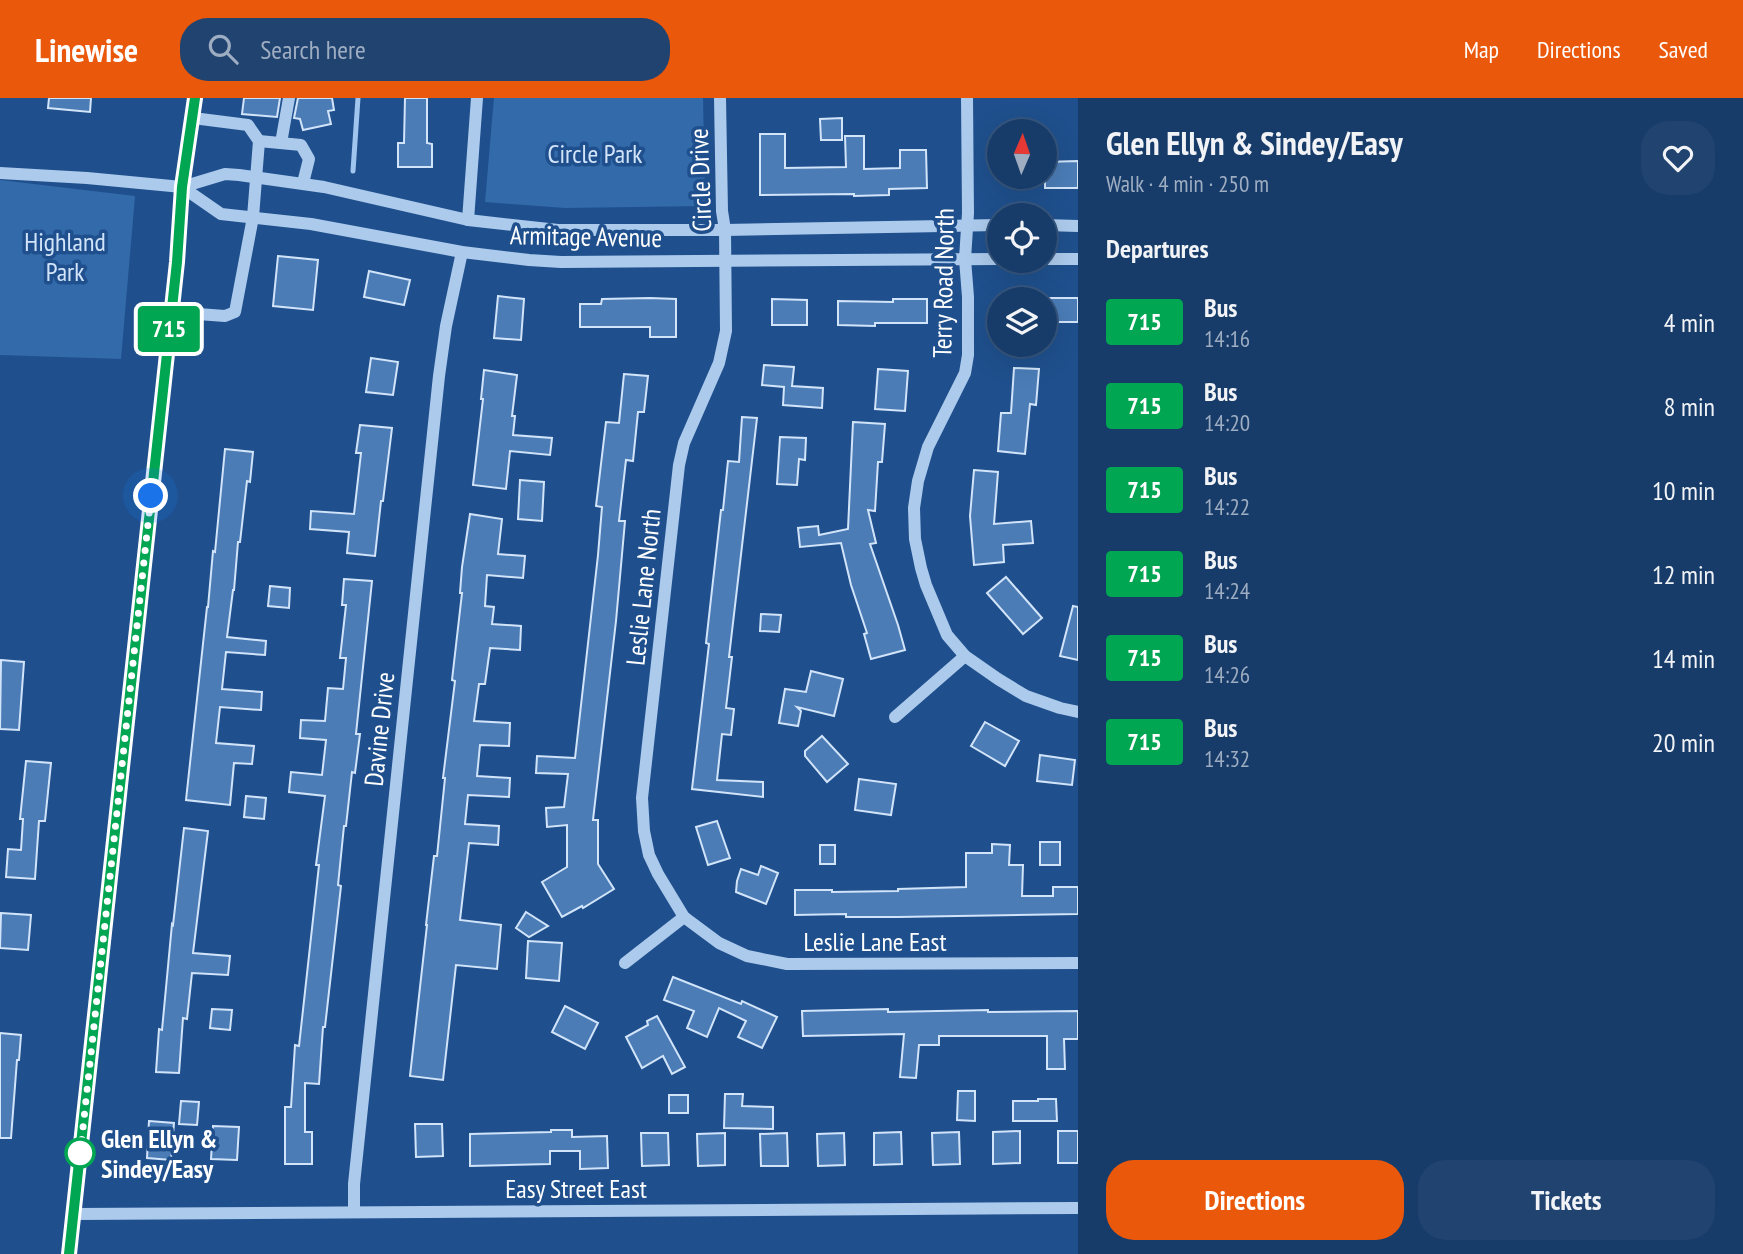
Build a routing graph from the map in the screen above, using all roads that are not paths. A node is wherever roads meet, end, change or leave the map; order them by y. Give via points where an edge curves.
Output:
1 (195, 98) edge
2 (289, 98) edge
3 (477, 98) edge
4 (720, 98) edge
5 (967, 98) edge
6 (193, 118) junction
7 (259, 141) junction
8 (281, 143) junction
9 (0, 173) edge
10 (256, 177) junction
11 (303, 183) junction
12 (182, 187) junction
13 (253, 217) junction
14 (468, 220) junction
15 (967, 225) junction
16 (987, 225) edge
17 (1057, 225) edge
18 (1078, 226) edge
19 (725, 230) junction
20 (462, 253) junction
21 (965, 259) junction
22 (987, 259) edge
23 (1057, 259) edge
24 (1078, 259) edge
25 (725, 261) junction
26 (171, 312) junction
27 (965, 656) junction
28 (1078, 712) edge
29 (895, 717) dead end
30 (684, 917) junction
31 (625, 963) dead end
32 (1078, 963) edge
33 (1078, 1208) edge
34 (354, 1212) junction
35 (74, 1214) junction
36 (69, 1254) edge

1 - 6 street
2 - 8 street
3 - 14 street
4 - 19 street, Circle Drive
5 - 15 street, Terry Road North
6 - 7 street via 247,125
6 - 12 street
7 - 8 street
7 - 10 street
8 - 11 street via 301,145 309,159
9 - 12 street, Armitage Avenue
10 - 11 street, Armitage Avenue
10 - 12 street, Armitage Avenue via 225,174
10 - 13 street
11 - 14 street, Armitage Avenue
12 - 13 street, Armitage Avenue via 220,214
12 - 26 street
13 - 20 street, Armitage Avenue
13 - 26 street via 234,312 225,316
14 - 19 street, Armitage Avenue via 558,230
15 - 16 street, Armitage Avenue
15 - 19 street, Armitage Avenue
15 - 21 street, Terry Road North
17 - 18 street
19 - 25 street, Circle Drive
20 - 25 street, Armitage Avenue via 561,262
20 - 34 street, Davine Drive via 439,376
21 - 22 street, Armitage Avenue
21 - 25 street, Armitage Avenue
21 - 27 street, Terry Road North via 965,373 928,447 914,508 915,539 926,585 947,635
23 - 24 street
25 - 30 street, Leslie Lane North via 724,345 679,465 642,798 649,855
26 - 35 street
27 - 28 street, Terry Road North via 1026,696
27 - 29 street
30 - 31 street
30 - 32 street, Leslie Lane East via 747,957 787,964
33 - 34 street, Easy Street East
34 - 35 street, Easy Street East
35 - 36 street

